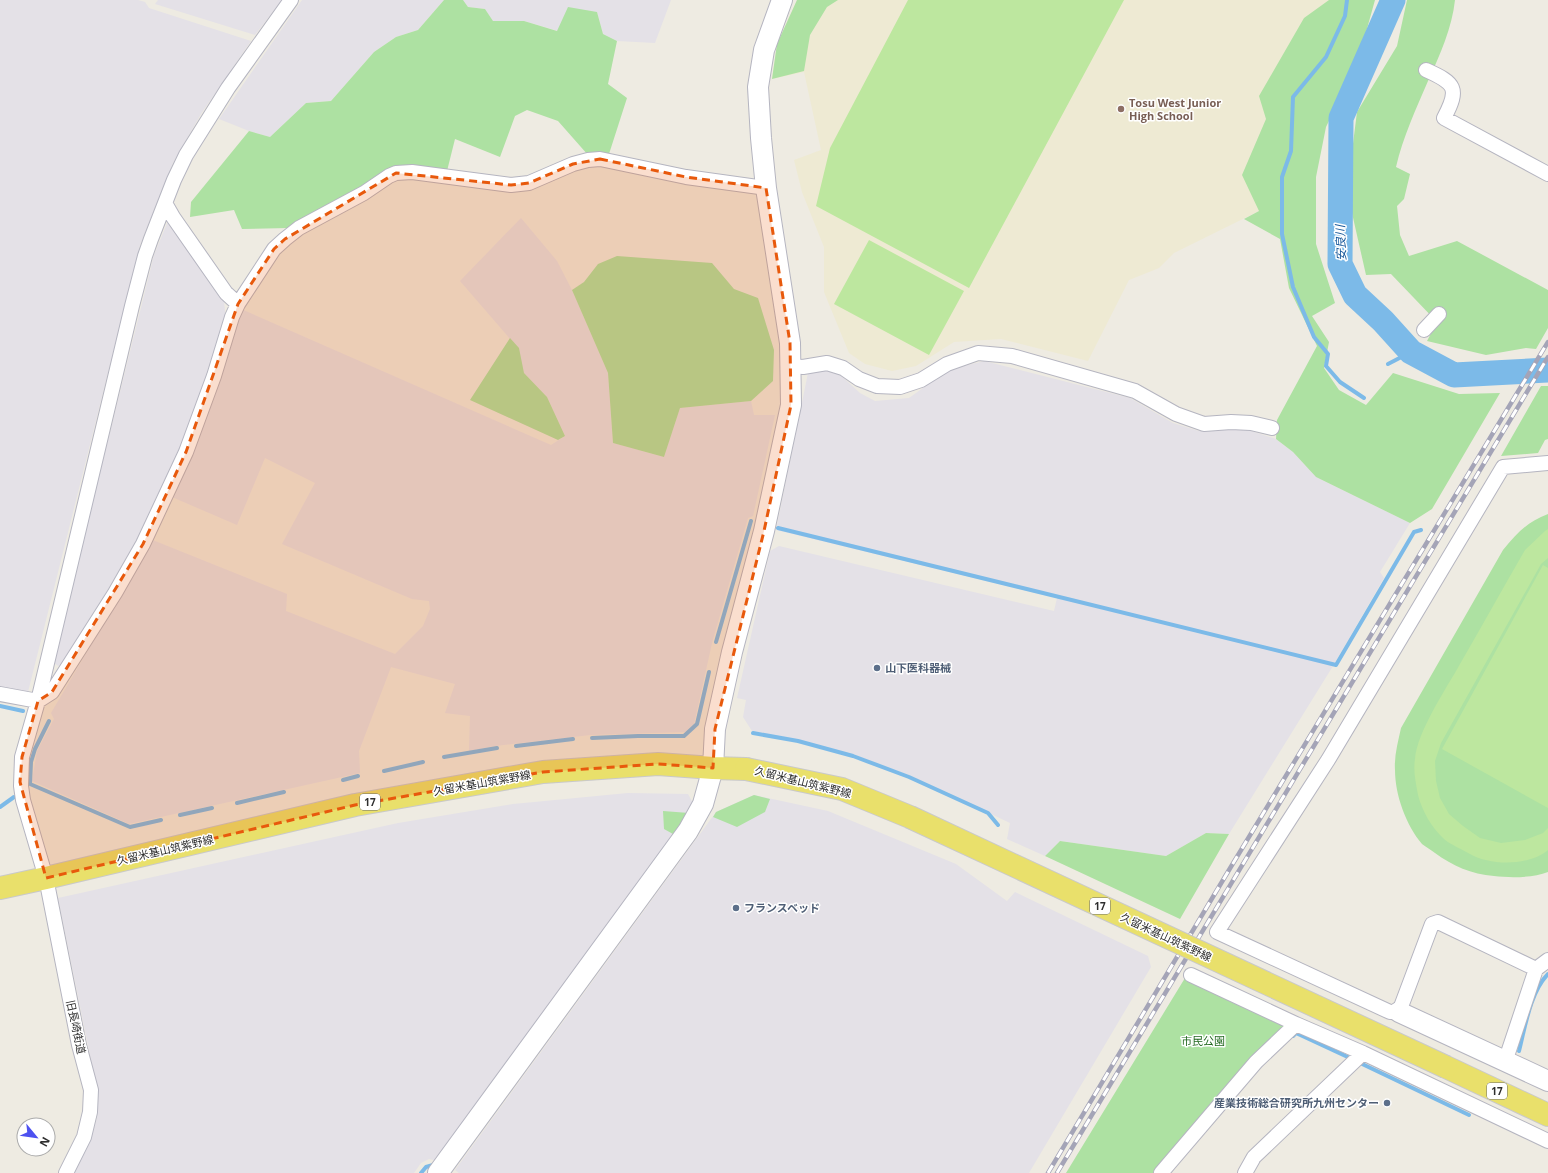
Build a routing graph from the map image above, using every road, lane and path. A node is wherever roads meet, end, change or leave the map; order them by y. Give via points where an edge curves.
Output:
1 (291, 0) edge
2 (782, 0) edge
3 (1426, 70) dead end
4 (1548, 174) edge
5 (766, 188) junction
6 (165, 203) junction
7 (238, 304) junction
8 (1439, 314) dead end
9 (1424, 330) dead end
10 (790, 366) junction
11 (1272, 428) dead end
12 (1548, 463) edge
13 (0, 694) edge
14 (38, 700) junction
15 (713, 768) junction
16 (46, 878) junction
17 (0, 888) edge
18 (1548, 960) edge
19 (1536, 969) junction
20 (1191, 975) dead end
21 (1398, 1012) junction
22 (1296, 1024) junction
23 (1364, 1053) junction
24 (1505, 1062) junction
25 (1548, 1082) edge
26 (1548, 1115) edge
27 (1548, 1141) edge
28 (66, 1173) edge
29 (438, 1173) edge
30 (1161, 1173) edge
31 (1245, 1173) edge

1 - 6 street, 旧長崎街道 via 228,88 190,149
2 - 5 street via 764,50 758,87
3 - 4 street via 1449,82 1453,90 1453,99 1444,118
5 - 7 street via 686,177 600,159 574,164 529,183 511,185 412,172 396,173 299,228 285,239 274,249
5 - 10 street via 790,343
6 - 7 street via 226,293
6 - 14 street, 旧長崎街道 via 145,256
7 - 14 street via 186,452 143,544 52,692
8 - 9 street
10 - 11 street via 803,367 827,363 843,368 859,379 877,386 900,387 921,380 947,364 978,353 1012,356 1136,392 1176,414 1204,424 1238,422
10 - 15 street via 791,405 764,531 715,728
12 - 21 street via 1503,467 1328,760 1217,932 1390,1012
13 - 14 street
14 - 16 street, 旧長崎街道 via 22,757 20,782
15 - 16 main road, 久留米基山筑紫野線 / 17 via 658,764 543,772 355,805
15 - 26 main road, 久留米基山筑紫野線 / 17, bridge via 746,769 842,789 910,817
15 - 29 street via 704,804 688,831
16 - 17 main road, 久留米基山筑紫野線 / 17
16 - 28 street, 旧長崎街道 via 79,1045 91,1090 90,1112 84,1137
18 - 19 street
19 - 21 street via 1438,922 1432,924
19 - 24 street
20 - 22 street
21 - 24 street
22 - 23 street
22 - 30 street via 1256,1062
23 - 27 street
23 - 31 street via 1254,1157
24 - 25 street

